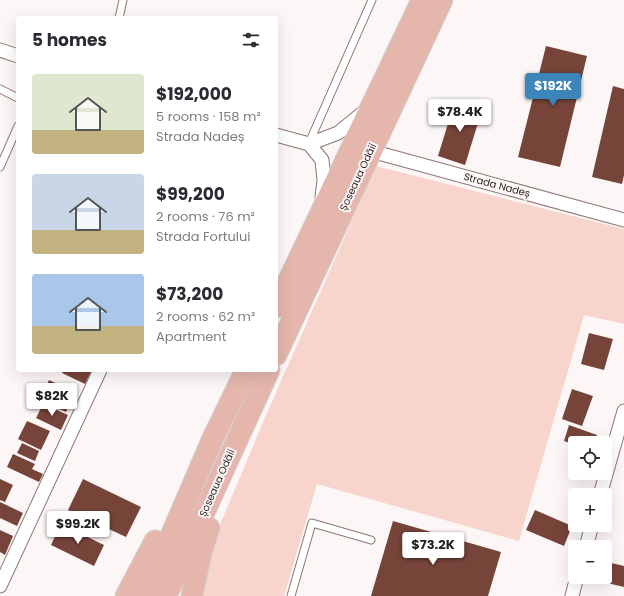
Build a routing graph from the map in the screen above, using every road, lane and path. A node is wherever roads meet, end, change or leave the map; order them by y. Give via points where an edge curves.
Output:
1 (123, 0) edge
2 (372, 0) edge
3 (422, 0) edge
4 (442, 0) edge
5 (119, 16) edge
6 (0, 50) edge
7 (16, 55) edge
8 (0, 89) edge
9 (16, 97) edge
10 (372, 106) junction
11 (16, 131) edge
12 (278, 136) edge
13 (309, 144) junction
14 (371, 151) junction
15 (0, 167) edge
16 (318, 220) junction
17 (624, 220) edge
18 (278, 303) edge
19 (278, 351) edge
20 (99, 372) edge
21 (245, 372) edge
22 (268, 372) edge
23 (624, 411) edge
24 (213, 438) junction
25 (234, 446) junction
26 (602, 488) edge
27 (371, 540) dead end
28 (575, 584) edge
29 (0, 586) edge
30 (126, 596) edge
31 (145, 596) edge
32 (166, 596) edge
33 (192, 596) edge
34 (291, 596) edge
35 (572, 596) edge

1 - 5 lane
2 - 13 lane
3 - 10 main road, Șoseaua Odăii
4 - 14 main road, Șoseaua Odăii
6 - 7 street
8 - 9 lane
10 - 13 street via 338,133
10 - 16 main road, Șoseaua Odăii
11 - 15 lane
12 - 13 street
13 - 16 street via 322,160 324,181
14 - 17 street, Strada Nadeș
14 - 19 main road, Șoseaua Odăii
16 - 18 main road, Șoseaua Odăii
20 - 29 street
21 - 24 main road, Șoseaua Odăii
22 - 25 main road, Șoseaua Odăii
23 - 26 street
24 - 30 main road
24 - 31 main road, Șoseaua Odăii
25 - 32 main road, Șoseaua Odăii
25 - 33 main road via 201,553
27 - 34 lane via 312,523
28 - 35 street

